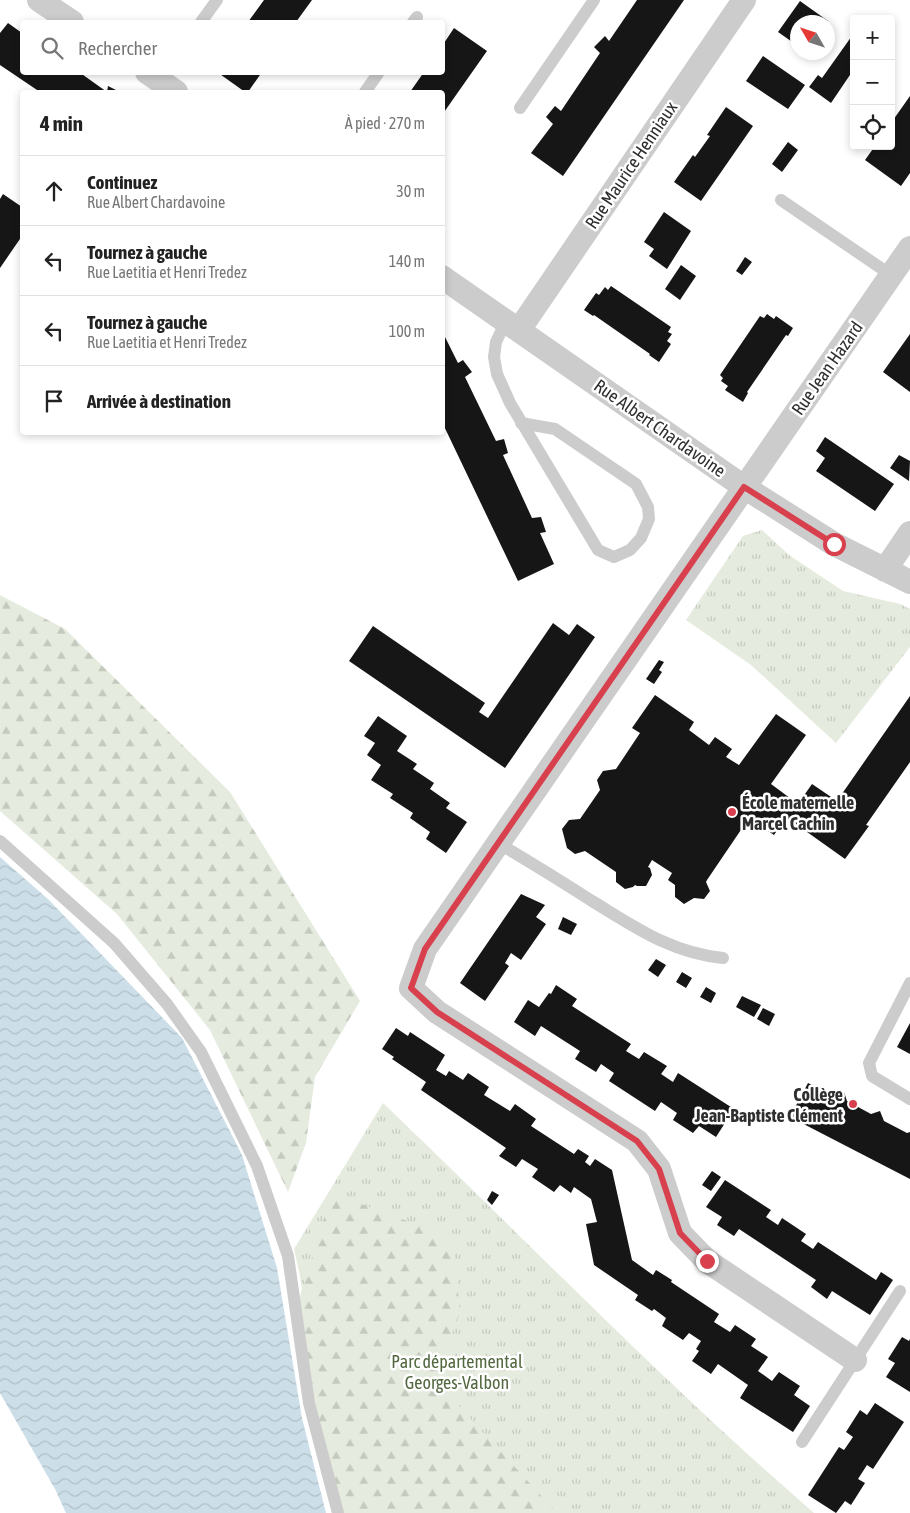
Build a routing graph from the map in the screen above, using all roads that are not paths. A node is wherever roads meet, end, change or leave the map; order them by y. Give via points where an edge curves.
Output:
1 (39, 0) edge
2 (217, 0) edge
3 (594, 0) edge
4 (744, 0) edge
5 (69, 20) edge
6 (202, 20) edge
7 (377, 75) edge
8 (367, 90) edge
9 (520, 108) dead end
10 (781, 200) dead end
11 (910, 248) edge
12 (891, 275) junction
13 (445, 279) edge
14 (512, 325) junction
15 (522, 423) junction
16 (744, 487) junction
17 (910, 533) edge
18 (885, 570) junction
19 (910, 582) edge
20 (0, 841) edge
21 (498, 843) junction
22 (723, 958) dead end
23 (910, 983) edge
24 (910, 1099) edge
25 (900, 1291) dead end
26 (855, 1360) junction
27 (802, 1442) dead end
28 (338, 1513) edge

1 - 5 street
2 - 6 lane
3 - 9 lane
4 - 14 street, Rue Maurice Henniaux
7 - 8 lane
10 - 12 lane
11 - 12 street, Rue Jean Hazard
12 - 16 street, Rue Jean Hazard
13 - 14 street, Rue Albert Chardavoine
14 - 15 lane via 496,342 494,357 497,374
14 - 16 street, Rue Albert Chardavoine
15 - 15 lane via 555,429 636,484 648,507 650,519 642,538 630,550 614,557 598,550
16 - 18 street, Rue Albert Chardavoine via 834,544
16 - 21 street, Rue Jean Hazard
17 - 18 street
18 - 19 street, Rue Albert Chardavoine
20 - 28 lane via 114,943 167,1004 201,1052 258,1166 288,1256 309,1403
21 - 22 lane via 651,938 682,950
21 - 26 street, Rue Jean Hazard via 425,949 411,988 437,1012 637,1141 659,1169 680,1233 707,1261
23 - 24 lane via 869,1063 872,1076
25 - 26 lane
26 - 27 lane

